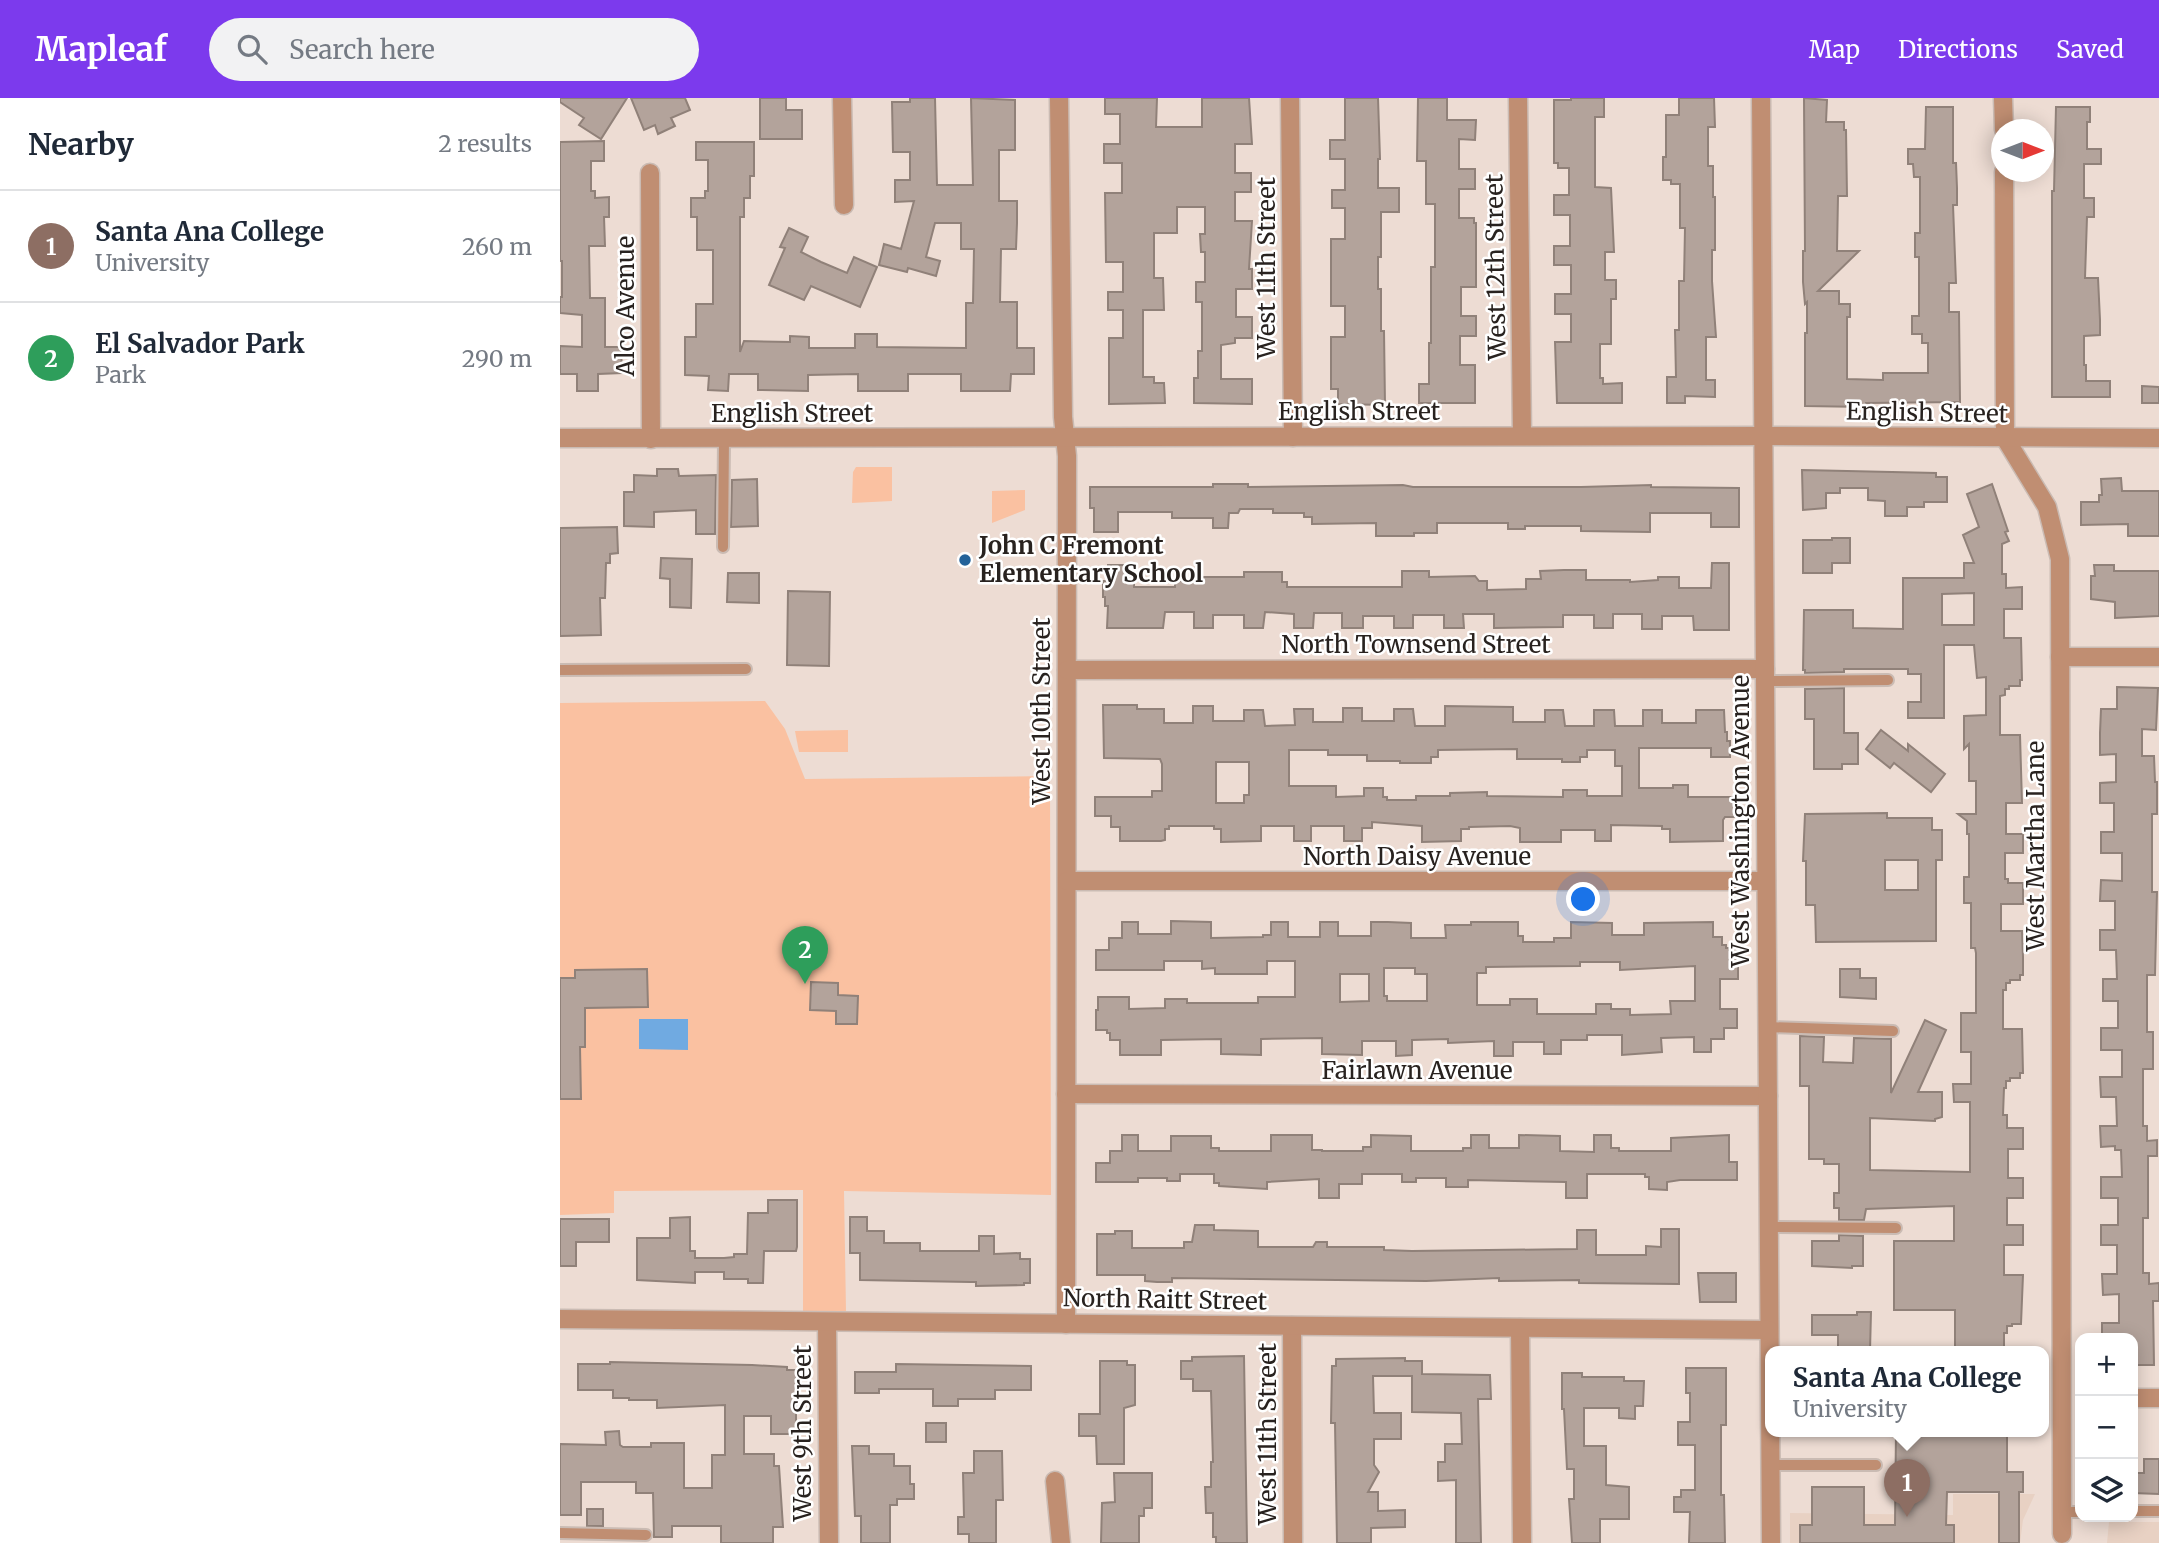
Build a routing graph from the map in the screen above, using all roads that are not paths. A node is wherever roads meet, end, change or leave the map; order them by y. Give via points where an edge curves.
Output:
1 (842, 98) edge
2 (1059, 98) edge
3 (1290, 98) edge
4 (1518, 98) edge
5 (1761, 98) edge
6 (2003, 98) edge
7 (2004, 119) edge
8 (650, 173) dead end
9 (2004, 182) edge
10 (844, 205) dead end
11 (1522, 436) junction
12 (1763, 436) junction
13 (1293, 437) junction
14 (560, 438) edge
15 (724, 438) junction
16 (1065, 438) junction
17 (2005, 438) junction
18 (2159, 438) edge
19 (651, 439) junction
20 (723, 547) dead end
21 (2060, 657) junction
22 (2159, 657) edge
23 (747, 669) dead end
24 (560, 670) edge
25 (1067, 670) junction
26 (1765, 675) junction
27 (1888, 680) dead end
28 (1067, 881) junction
29 (1766, 881) junction
30 (1767, 1027) junction
31 (1893, 1031) dead end
32 (1066, 1094) junction
33 (1768, 1097) junction
34 (1769, 1227) junction
35 (1896, 1228) dead end
36 (560, 1319) edge
37 (827, 1322) junction
38 (1066, 1324) junction
39 (1292, 1326) junction
40 (1520, 1328) junction
41 (1769, 1330) junction
42 (1769, 1346) edge
43 (2071, 1397) edge
44 (2138, 1398) edge
45 (2159, 1398) edge
46 (1770, 1437) edge
47 (1770, 1465) junction
48 (1876, 1465) dead end
49 (1055, 1481) dead end
50 (2075, 1511) edge
51 (2138, 1511) edge
52 (2159, 1511) edge
53 (2062, 1512) junction
54 (560, 1533) edge
55 (2062, 1534) dead end
56 (646, 1535) dead end
57 (829, 1543) edge
58 (1061, 1543) edge
59 (1293, 1543) edge
60 (1522, 1543) edge
61 (1771, 1543) edge

1 - 10 street
2 - 16 street, West 10th Street
3 - 13 street, West 11th Street
4 - 11 street, West 12th Street
5 - 12 street, West Washington Avenue
6 - 7 street
8 - 19 street, Alco Avenue
9 - 17 street
11 - 12 street, English Street
11 - 13 street, English Street
12 - 17 street, English Street
12 - 26 street, West Washington Avenue
13 - 16 street, English Street
14 - 19 street, English Street
15 - 16 street, English Street
15 - 19 street, English Street
15 - 20 lane
16 - 25 street, West 10th Street
17 - 18 street, English Street
17 - 21 street, West Martha Lane via 2047,507 2060,559
21 - 22 street
21 - 43 street, West Martha Lane
23 - 24 lane
25 - 26 street, North Townsend Street
25 - 28 street, West 10th Street
26 - 27 lane
26 - 29 street, West Washington Avenue
28 - 29 street, North Daisy Avenue
28 - 32 street, West 10th Street
29 - 30 street, West Washington Avenue
30 - 31 lane
30 - 33 street, West Washington Avenue
32 - 33 street, Fairlawn Avenue
32 - 38 street, West 10th Street
33 - 34 street, West Washington Avenue
34 - 35 lane
34 - 41 street, West Washington Avenue
36 - 37 street, North Raitt Street
37 - 38 street, North Raitt Street
37 - 57 street, West 9th Street
38 - 39 street, North Raitt Street
39 - 40 street, North Raitt Street
39 - 59 street, West 11th Street
40 - 41 street, North Raitt Street
40 - 60 street
41 - 42 street, West Washington Avenue
43 - 53 street, West Martha Lane
44 - 45 street
46 - 47 street, West Washington Avenue
47 - 48 lane
47 - 61 street, West Washington Avenue
49 - 58 street
50 - 53 lane
51 - 52 lane
53 - 55 street, West Martha Lane
54 - 56 lane

